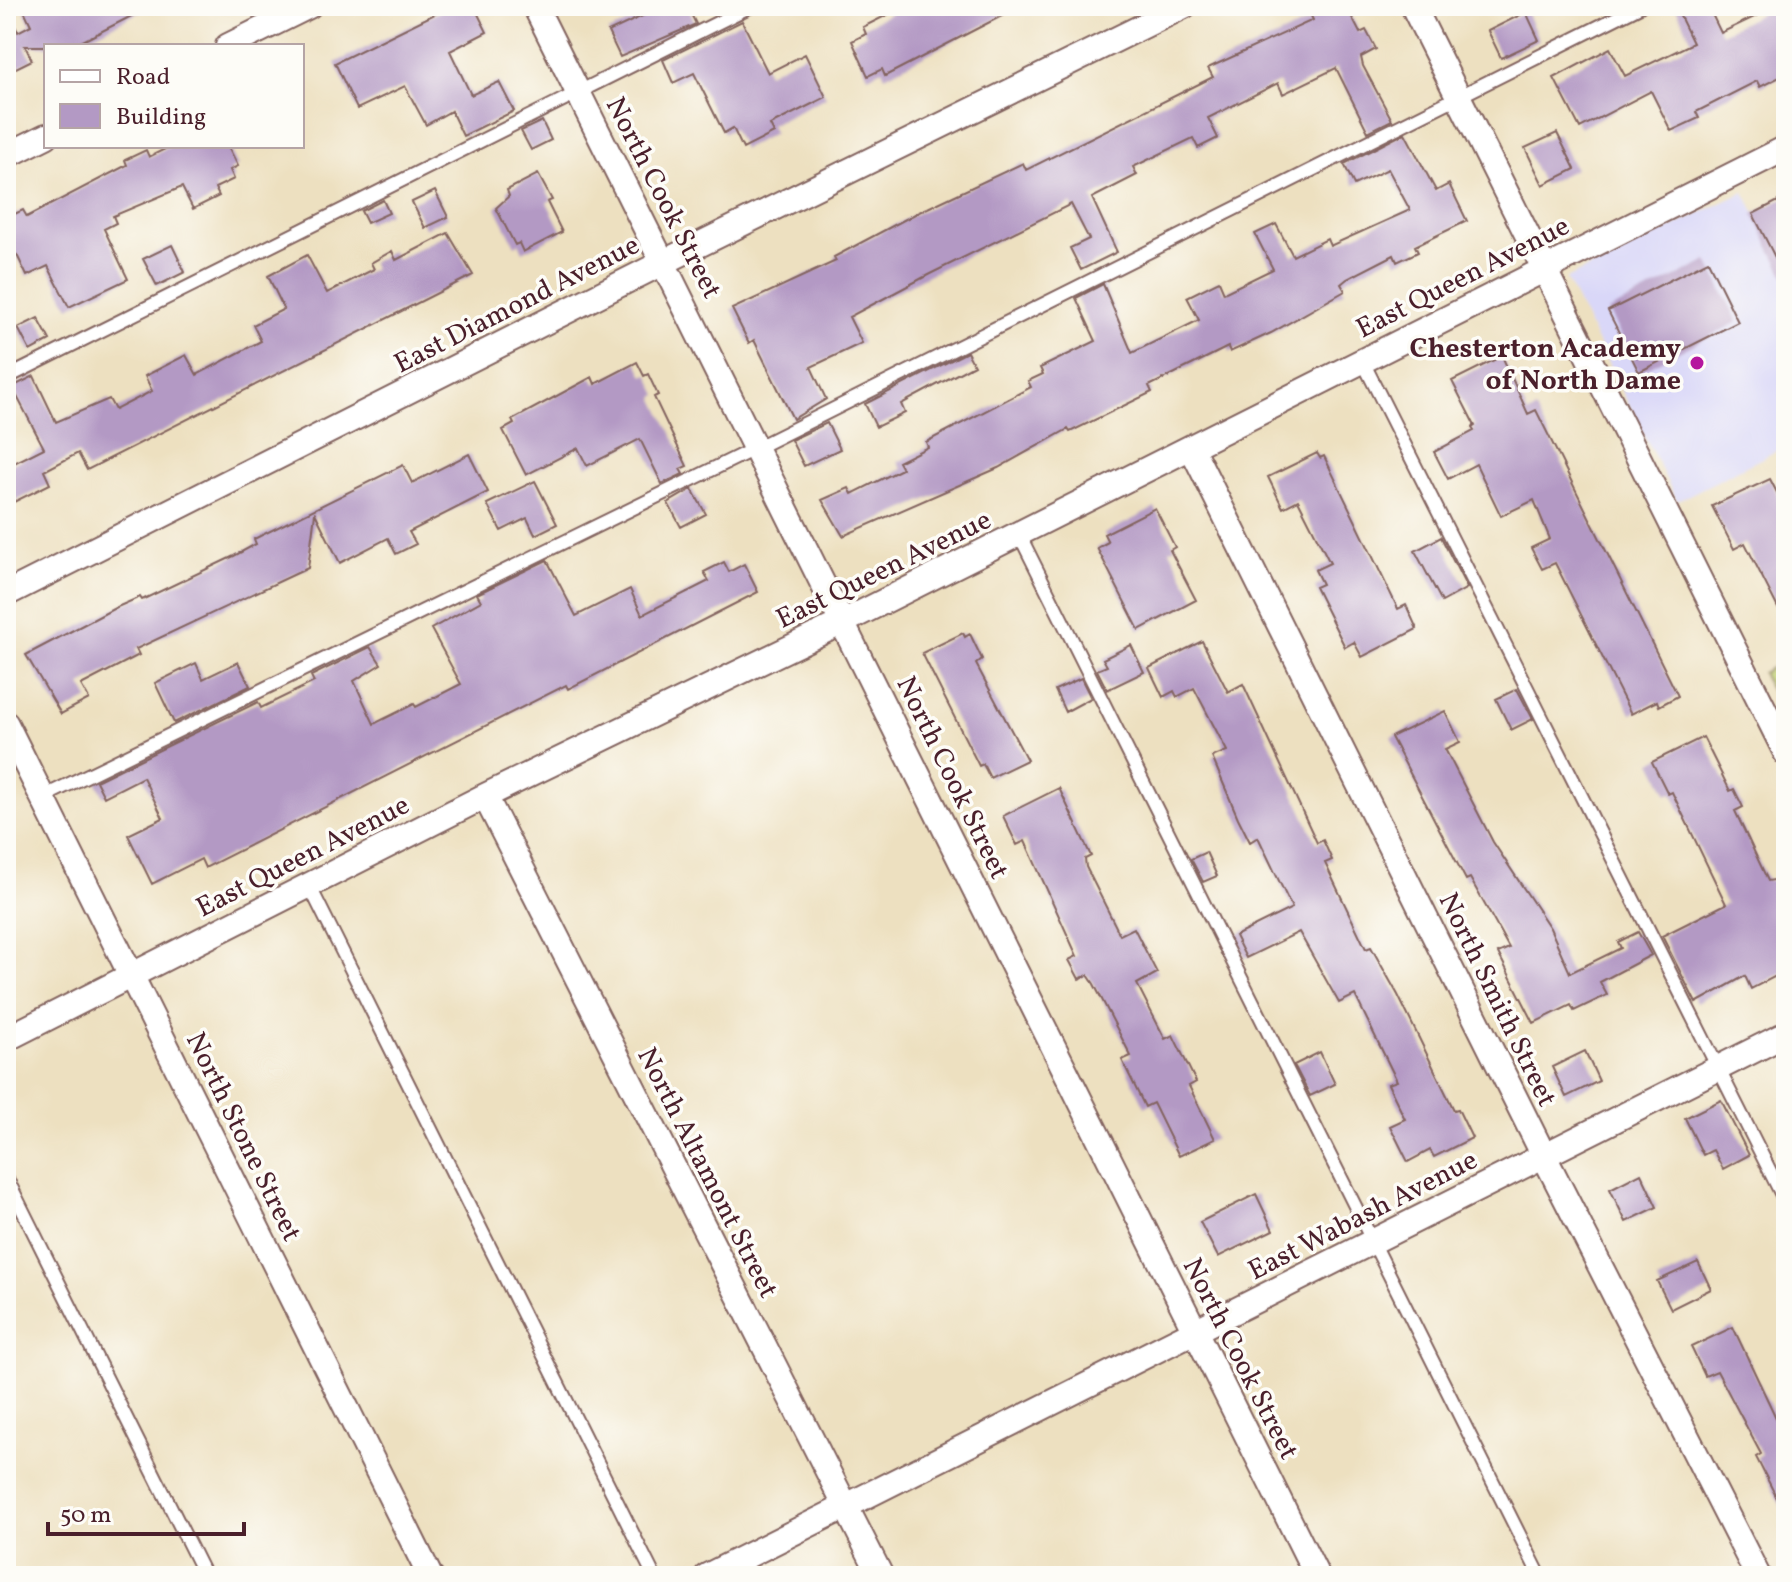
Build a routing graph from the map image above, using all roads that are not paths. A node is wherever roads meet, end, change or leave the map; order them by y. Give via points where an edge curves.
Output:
1 (309, 6) edge
2 (535, 6) edge
3 (751, 6) edge
4 (1184, 6) edge
5 (1413, 6) edge
6 (1640, 6) edge
7 (232, 44) edge
8 (579, 93) junction
9 (1459, 97) junction
10 (44, 137) edge
11 (1786, 148) edge
12 (6, 156) edge
13 (664, 262) junction
14 (1543, 268) junction
15 (1362, 360) junction
16 (6, 378) edge
17 (1191, 447) junction
18 (756, 448) junction
19 (1019, 534) junction
20 (6, 594) edge
21 (843, 622) junction
22 (6, 724) edge
23 (1786, 753) edge
24 (485, 796) junction
25 (43, 797) junction
26 (309, 885) junction
27 (132, 976) junction
28 (1786, 1034) edge
29 (6, 1039) edge
30 (1718, 1068) junction
31 (1544, 1156) junction
32 (6, 1177) edge
33 (1786, 1203) edge
34 (1371, 1244) junction
35 (1195, 1333) junction
36 (847, 1508) junction
37 (205, 1576) edge
38 (430, 1576) edge
39 (654, 1576) edge
40 (707, 1576) edge
41 (881, 1576) edge
42 (1317, 1576) edge
43 (1540, 1576) edge
44 (1758, 1576) edge

1 - 7 street
2 - 8 street, North Cook Street
3 - 8 lane
4 - 13 street, East Diamond Avenue
5 - 9 street
6 - 9 lane
8 - 13 street, North Cook Street
8 - 16 lane
9 - 14 street
9 - 18 lane
10 - 12 street
11 - 14 street, East Queen Avenue
13 - 18 street, North Cook Street
13 - 20 street, East Diamond Avenue
14 - 15 street, East Queen Avenue
14 - 23 street
15 - 17 street, East Queen Avenue
15 - 30 lane
17 - 19 street, East Queen Avenue
17 - 31 street, North Smith Street
18 - 21 street, North Cook Street
18 - 25 lane
19 - 21 street, East Queen Avenue
19 - 34 lane
21 - 24 street, East Queen Avenue
21 - 35 street, North Cook Street
22 - 25 street, North Stone Street
24 - 26 street, East Queen Avenue
24 - 36 street, North Altamont Street
25 - 27 street, North Stone Street
26 - 27 street, East Queen Avenue
26 - 39 lane
27 - 29 street, East Queen Avenue
27 - 38 street, North Stone Street
28 - 30 street, East Wabash Avenue
30 - 31 street, East Wabash Avenue
30 - 33 lane
31 - 34 street, East Wabash Avenue
31 - 44 street, North Smith Street
32 - 37 lane
34 - 35 street, East Wabash Avenue
34 - 43 lane
35 - 36 street, East Wabash Avenue
35 - 42 street, North Cook Street
36 - 40 street, East Wabash Avenue
36 - 41 street, North Altamont Street

